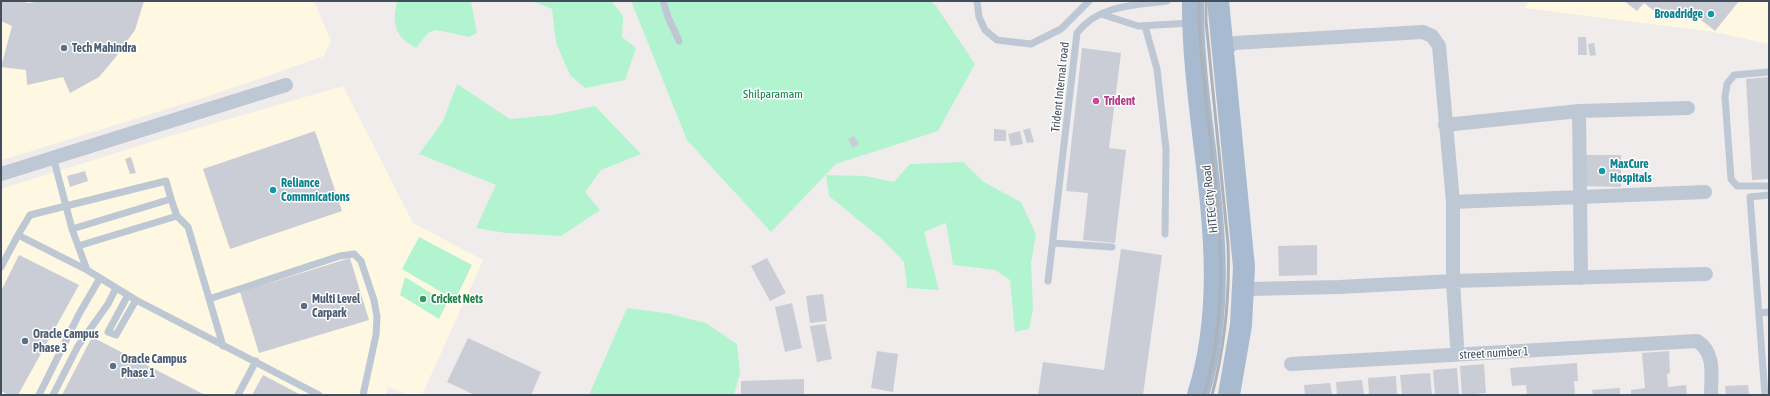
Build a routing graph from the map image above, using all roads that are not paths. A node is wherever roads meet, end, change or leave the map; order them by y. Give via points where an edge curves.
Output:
1 (663, 1) edge
2 (977, 1) edge
3 (1089, 1) edge
4 (1167, 1) edge
5 (1193, 1) edge
6 (1218, 1) edge
7 (1101, 14) junction
8 (1194, 23) junction
9 (1145, 26) junction
10 (679, 41) dead end
11 (1222, 50) junction
12 (1769, 72) edge
13 (286, 86) dead end
14 (1688, 108) dead end
15 (1579, 112) junction
16 (1445, 126) junction
17 (52, 156) junction
18 (1, 174) edge
19 (1769, 186) edge
20 (1705, 192) dead end
21 (1769, 195) edge
22 (1579, 197) junction
23 (170, 199) junction
24 (1453, 202) junction
25 (66, 206) junction
26 (177, 216) junction
27 (72, 229) junction
28 (1165, 234) dead end
29 (18, 235) junction
30 (1053, 243) junction
31 (78, 246) junction
32 (1112, 247) dead end
33 (1, 267) edge
34 (87, 270) junction
35 (1706, 274) dead end
36 (100, 278) junction
37 (1581, 278) junction
38 (1048, 281) dead end
39 (1452, 281) junction
40 (116, 288) junction
41 (1242, 292) junction
42 (128, 295) junction
43 (210, 299) junction
44 (136, 300) junction
45 (1769, 312) edge
46 (1758, 313) junction
47 (1457, 345) dead end
48 (223, 346) junction
49 (256, 361) junction
50 (1291, 364) dead end
51 (39, 395) edge
52 (53, 395) edge
53 (238, 395) edge
54 (319, 395) edge
55 (363, 395) edge
56 (1198, 395) edge
57 (1229, 395) edge
58 (1711, 395) edge
59 (1765, 395) edge

1 - 10 lane
2 - 3 lane via 979,16 985,30 997,40 1031,44 1061,29
4 - 7 lane, Trident Internal road via 1127,4
5 - 8 main road, HITEC City Road
6 - 11 main road
7 - 9 lane
7 - 30 lane, Trident Internal road via 1092,18 1077,33
8 - 9 lane
8 - 56 main road, HITEC City Road via 1214,229 1215,278 1212,324
9 - 28 lane via 1157,68 1166,149
11 - 16 street via 1235,43 1423,32 1432,36 1439,46
11 - 41 main road via 1244,267
12 - 19 lane via 1734,75 1727,84 1725,97 1731,179 1737,186
13 - 17 street
14 - 15 street
15 - 16 street
15 - 22 street
16 - 24 street
17 - 18 street
17 - 25 lane
20 - 22 street
21 - 46 lane via 1750,197
22 - 24 street
22 - 37 street
23 - 25 lane via 166,181
23 - 26 lane
23 - 27 lane
24 - 39 street
25 - 27 lane
25 - 29 lane via 30,216
26 - 31 lane
26 - 43 lane via 188,227
27 - 31 lane
29 - 33 lane
29 - 34 lane
30 - 32 lane
30 - 38 lane, Trident Internal road
31 - 34 lane
34 - 36 lane
35 - 37 street
36 - 40 lane
36 - 51 lane
37 - 39 street
39 - 41 street via 1251,289
39 - 47 street
40 - 42 lane
40 - 52 lane via 108,304 78,346
41 - 57 main road via 1241,324
42 - 44 lane
42 - 44 lane via 108,332 116,335
43 - 48 lane
43 - 55 lane via 340,256 354,254 361,261 377,317 376,335
44 - 48 lane
45 - 46 lane
46 - 59 lane
48 - 49 lane
49 - 53 lane
49 - 54 lane
50 - 58 street, street number 1 via 1697,341 1707,347 1710,356

